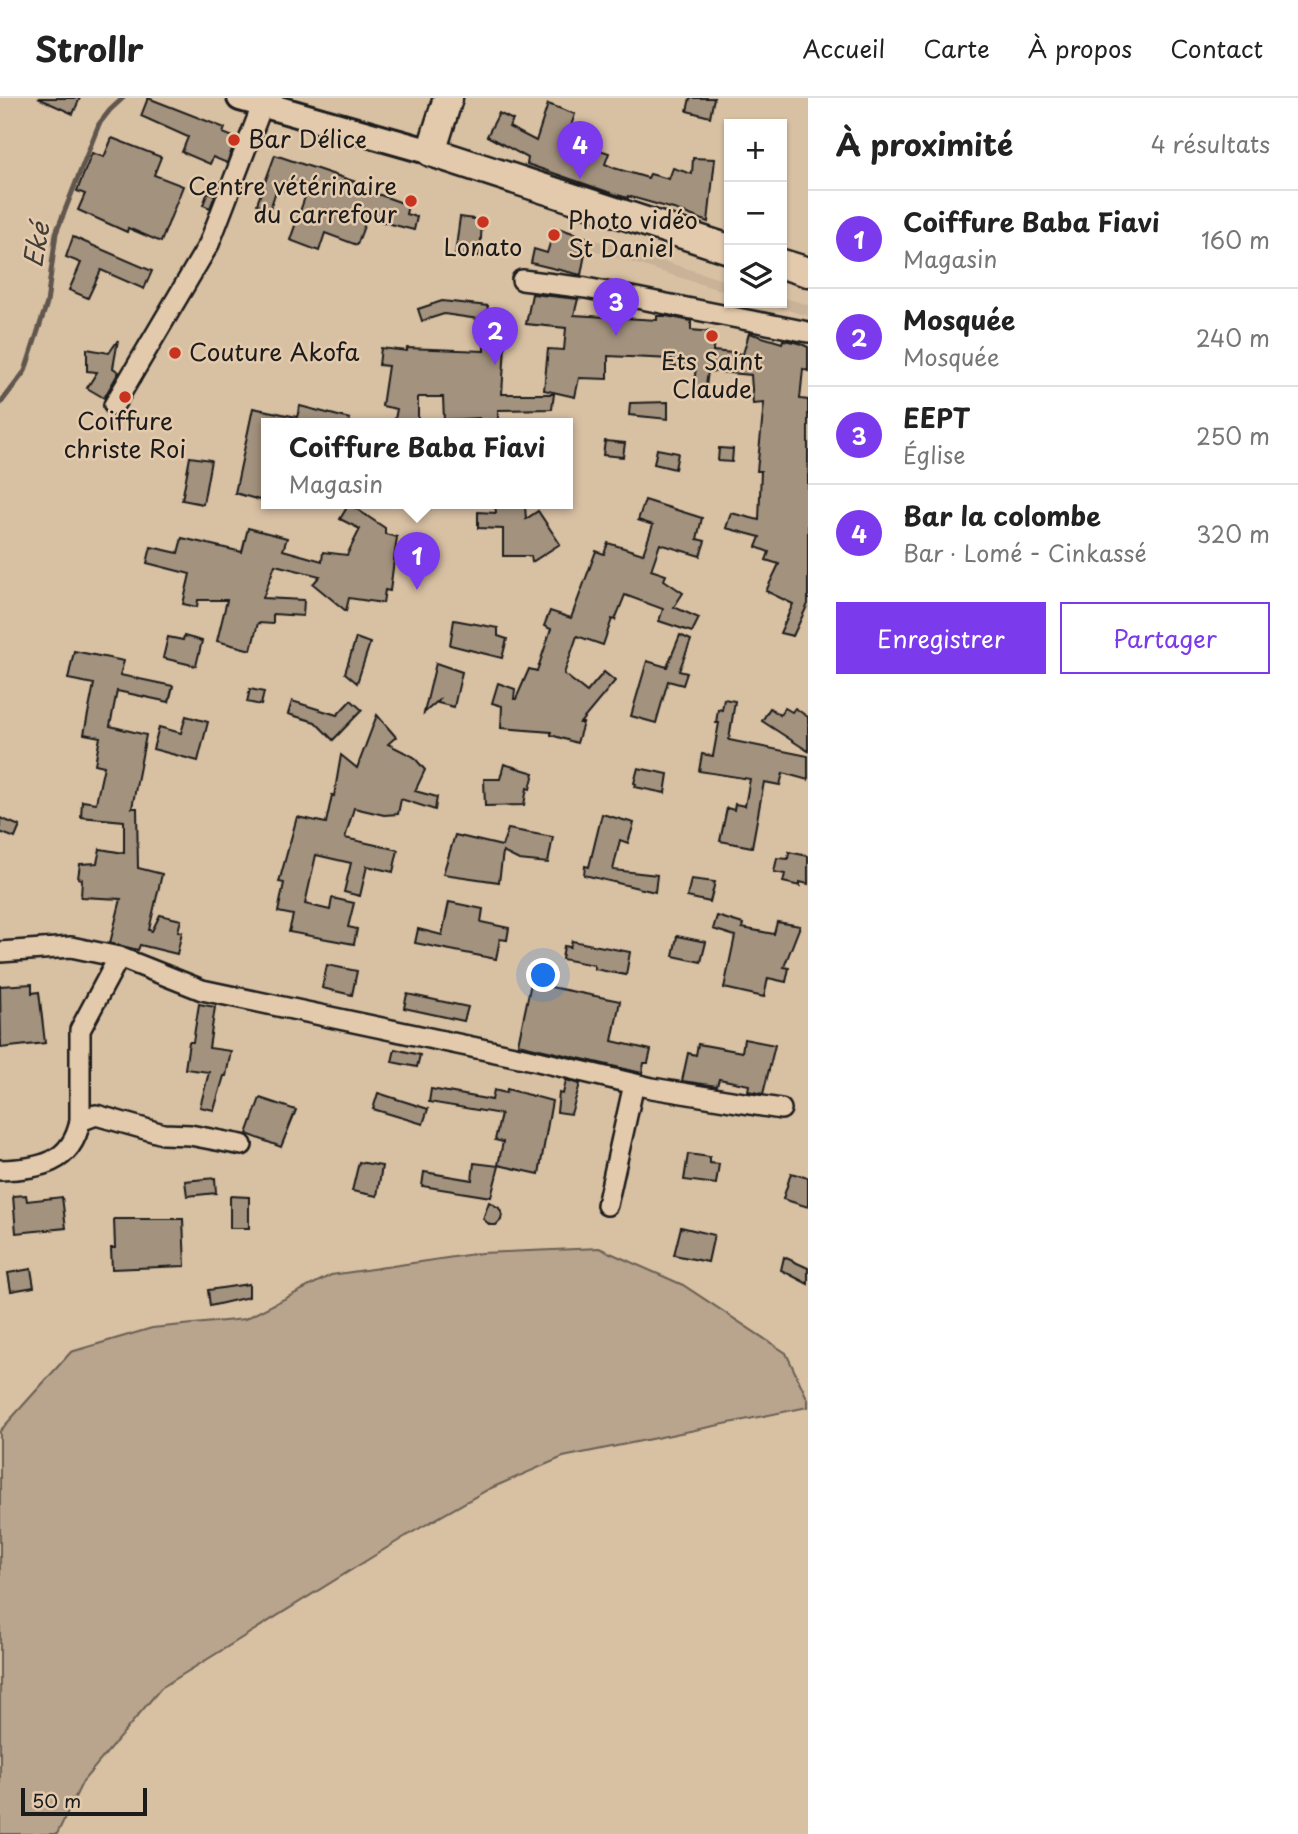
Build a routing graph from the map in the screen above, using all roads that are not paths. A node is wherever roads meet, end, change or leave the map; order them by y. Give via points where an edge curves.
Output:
1 (448, 98) edge
2 (251, 102) edge
3 (431, 152) junction
4 (724, 246) edge
5 (787, 266) edge
6 (808, 272) edge
7 (522, 280) dead end
8 (808, 332) edge
9 (114, 405) dead end
10 (0, 952) edge
11 (120, 957) junction
12 (634, 1084) junction
13 (780, 1108) dead end
14 (80, 1121) junction
15 (242, 1145) dead end
16 (0, 1170) edge
17 (607, 1205) dead end

1 - 3 highway
2 - 3 main road
2 - 9 street via 209,244
3 - 4 highway
5 - 6 highway
7 - 8 street
10 - 11 street via 71,947
11 - 12 street via 202,990
11 - 14 street via 79,1030
12 - 13 street
12 - 17 street
14 - 15 street via 96,1115 163,1134
14 - 16 street via 70,1146 50,1164

